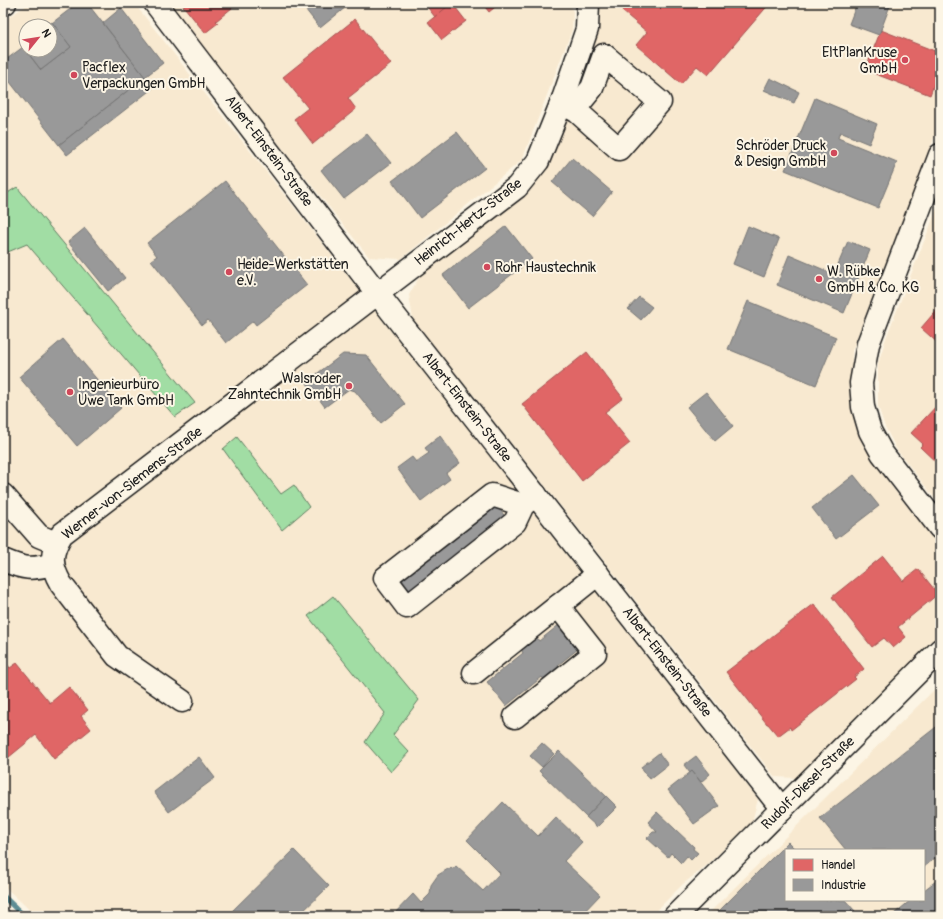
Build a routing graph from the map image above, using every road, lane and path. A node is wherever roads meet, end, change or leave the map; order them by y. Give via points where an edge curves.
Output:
1 (155, 3) edge
2 (588, 3) edge
3 (940, 155) edge
4 (377, 293) junction
5 (3, 496) edge
6 (529, 500) junction
7 (940, 528) edge
8 (55, 553) junction
9 (3, 560) edge
10 (598, 574) junction
11 (558, 606) junction
12 (940, 650) edge
13 (474, 673) dead end
14 (182, 701) dead end
15 (515, 717) dead end
16 (782, 809) junction
17 (3, 906) edge
18 (14, 916) edge
19 (675, 916) edge

1 - 4 street, Albert-Einstein-Straße
2 - 4 street, Heinrich-Hertz-Straße via 587,29 568,105 538,161 517,187
3 - 7 street via 868,344 861,383 863,407 870,431 882,453
4 - 6 street, Albert-Einstein-Straße
4 - 8 street, Werner-von-Siemens-Straße via 62,534
5 - 8 street
6 - 6 street via 515,522 407,607 385,578 492,494
6 - 10 street, Albert-Einstein-Straße
8 - 9 street via 38,568 22,568
8 - 14 street via 55,574 61,584 117,656
10 - 11 street
10 - 16 street, Albert-Einstein-Straße
11 - 13 street
11 - 15 street via 595,653
12 - 16 street, Rudolf-Diesel-Straße
16 - 19 street, Rudolf-Diesel-Straße
17 - 18 path

